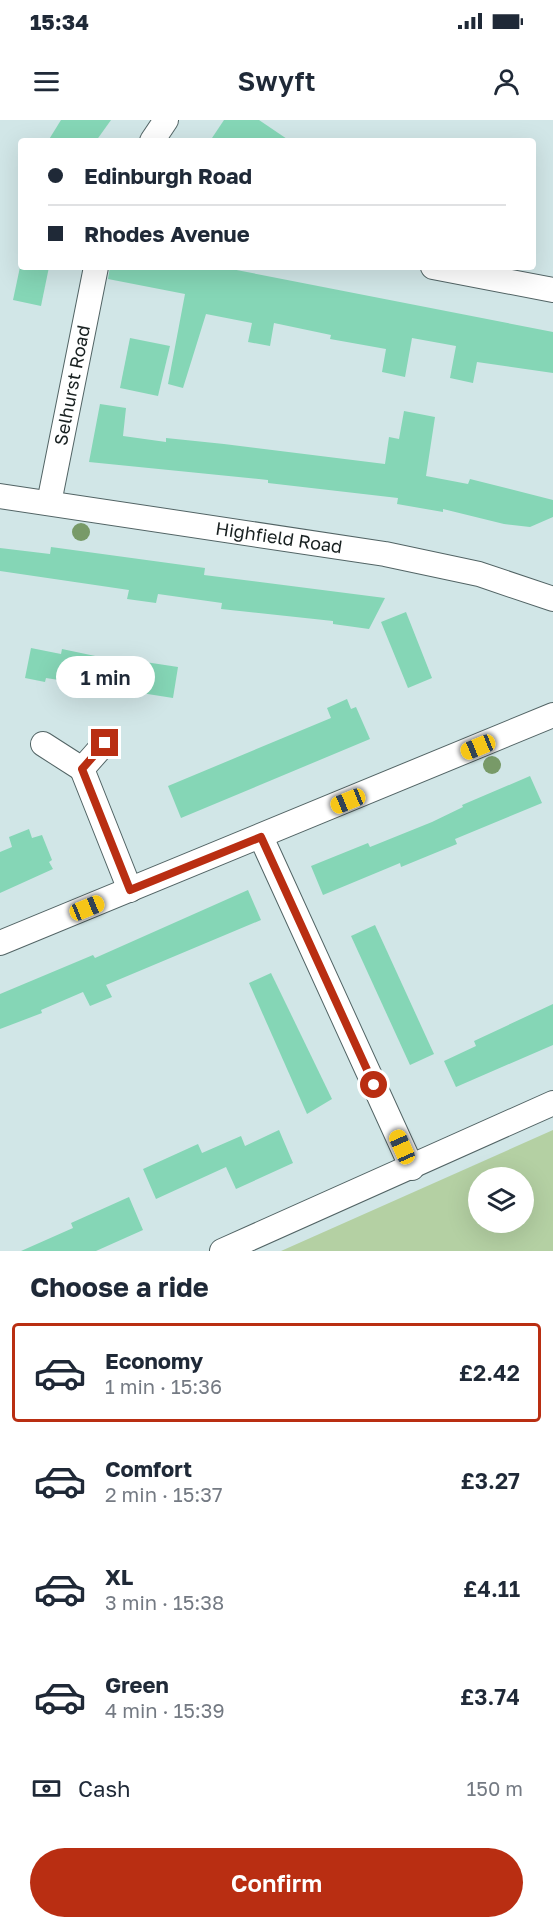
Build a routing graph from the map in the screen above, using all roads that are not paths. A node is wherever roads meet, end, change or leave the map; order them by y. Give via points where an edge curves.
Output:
1 (166, 120) edge
2 (154, 138) edge
3 (95, 270) edge
4 (449, 270) edge
5 (553, 290) edge
6 (0, 496) edge
7 (49, 503) junction
8 (553, 599) edge
9 (553, 715) edge
10 (105, 743) dead end
11 (43, 744) dead end
12 (82, 769) junction
13 (261, 837) junction
14 (130, 890) junction
15 (0, 943) edge
16 (553, 1102) edge
17 (412, 1168) junction
18 (222, 1251) edge

1 - 2 street
3 - 7 street, Selhurst Road
4 - 5 street
6 - 7 street, Highfield Road
7 - 8 street, Highfield Road via 384,554 479,574
9 - 13 street
10 - 12 street
11 - 12 street
12 - 14 street
13 - 14 street
13 - 17 street
14 - 15 street
16 - 17 street
17 - 18 street

